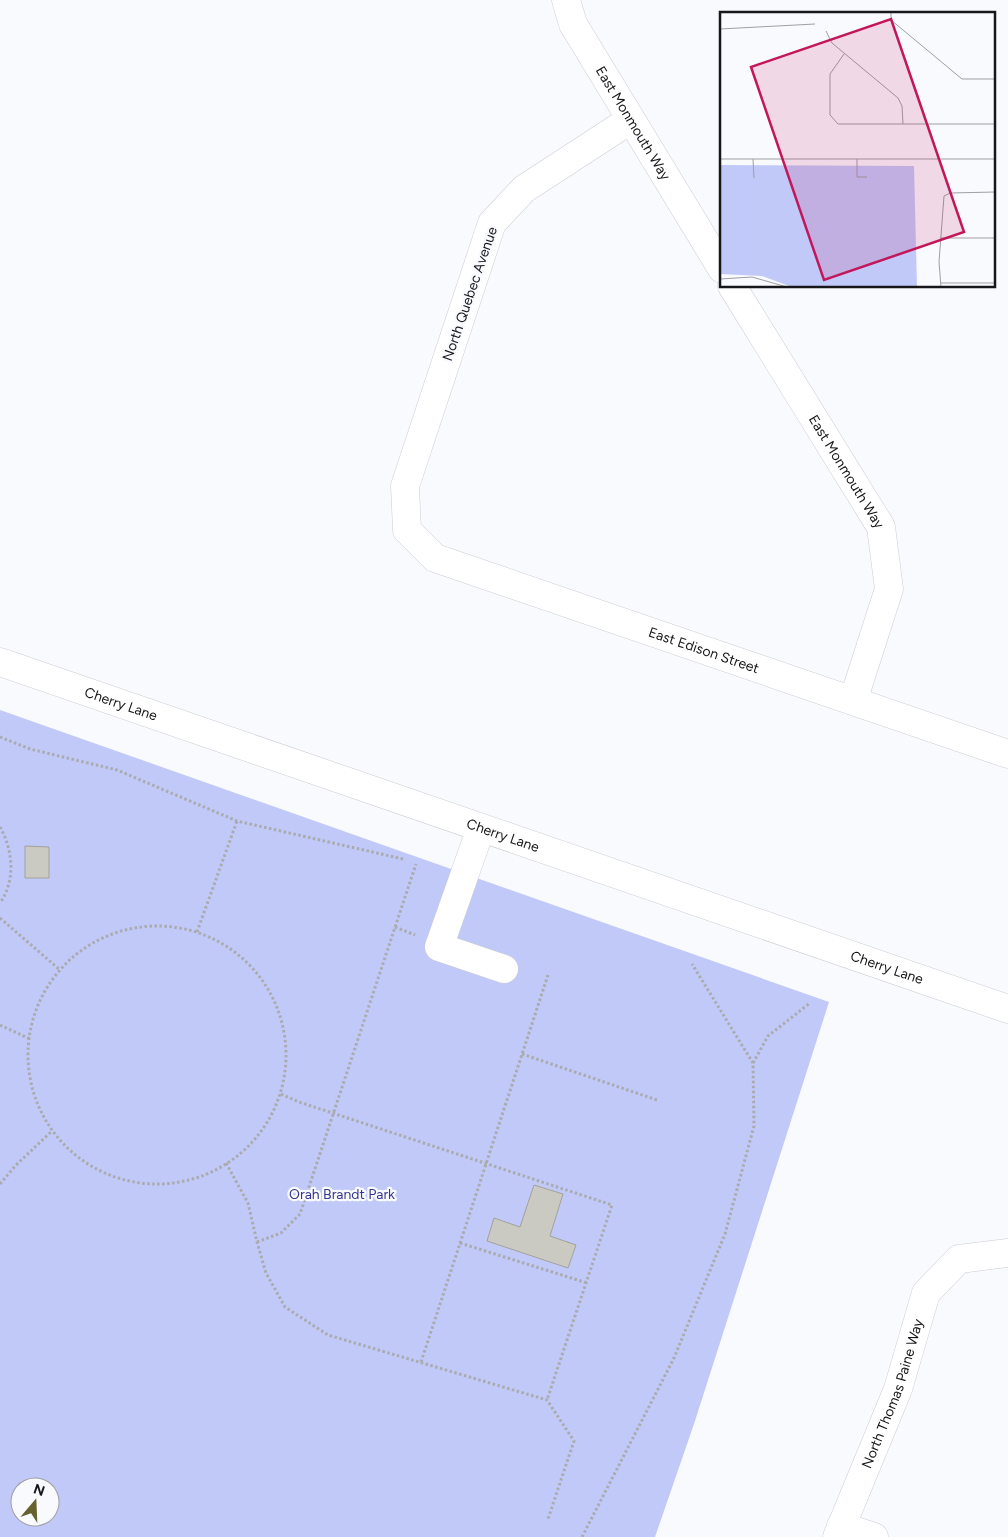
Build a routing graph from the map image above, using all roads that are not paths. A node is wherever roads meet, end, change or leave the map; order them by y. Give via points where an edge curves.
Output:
1 (566, 0) edge
2 (630, 120) junction
3 (720, 266) edge
4 (733, 288) edge
5 (407, 530) joint
6 (0, 662) edge
7 (853, 701) junction
8 (1008, 754) edge
9 (481, 828) junction
10 (504, 969) dead end
11 (1008, 1009) edge
12 (1008, 1253) edge
13 (839, 1531) edge
14 (874, 1537) edge

1 - 2 street, East Monmouth Way via 573,24
2 - 3 street, East Monmouth Way
2 - 5 street, North Quebec Avenue via 524,189 492,223 406,486
4 - 7 street, East Monmouth Way via 881,528 889,589
5 - 7 street, East Edison Street via 435,558
6 - 9 street, Cherry Lane
7 - 8 street, East Edison Street
9 - 10 street via 439,947
9 - 11 street, Cherry Lane
12 - 13 street, North Thomas Paine Way via 959,1259 926,1293 898,1389
13 - 14 street

